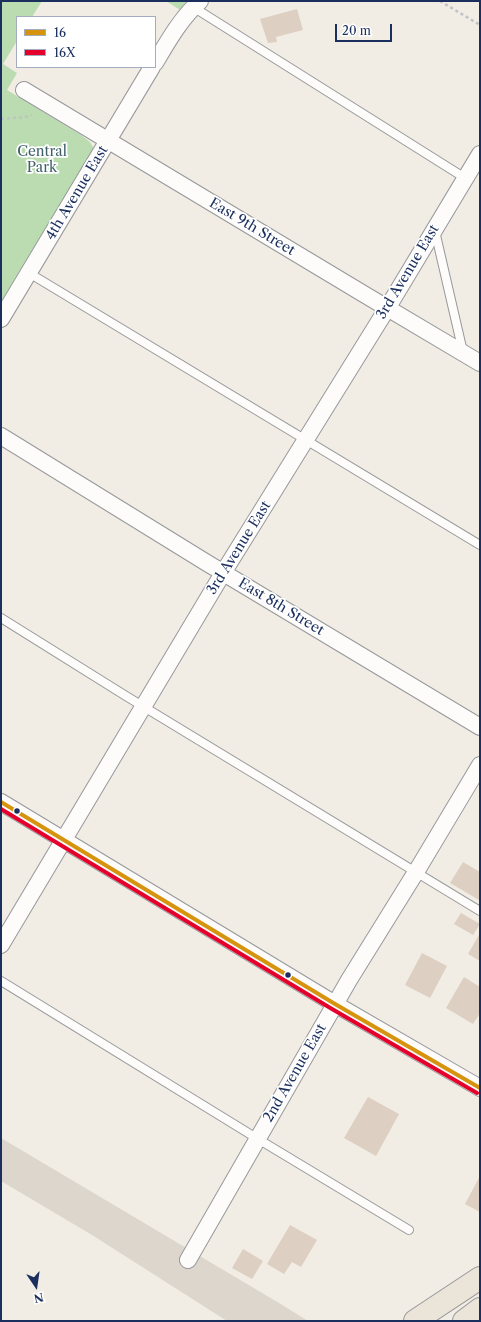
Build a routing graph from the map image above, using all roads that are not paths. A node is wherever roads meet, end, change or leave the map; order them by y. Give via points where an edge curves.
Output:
1 (197, 4) edge
2 (156, 60) edge
3 (151, 68) edge
4 (24, 90) dead end
5 (109, 141) junction
6 (480, 154) edge
7 (465, 178) junction
8 (434, 229) junction
9 (29, 274) junction
10 (388, 308) junction
11 (1, 319) edge
12 (463, 352) junction
13 (480, 363) edge
14 (1, 436) edge
15 (306, 440) junction
16 (480, 545) edge
17 (223, 573) junction
18 (1, 618) edge
19 (143, 707) junction
20 (480, 727) edge
21 (480, 765) edge
22 (1, 802) edge
23 (64, 840) junction
24 (416, 872) junction
25 (480, 911) edge
26 (1, 945) edge
27 (1, 981) edge
28 (335, 1004) junction
29 (480, 1088) edge
30 (258, 1139) junction
31 (409, 1230) dead end
32 (188, 1260) dead end
33 (480, 1278) edge
34 (480, 1309) edge
35 (415, 1321) edge
36 (464, 1321) edge

1 - 2 street via 169,39
1 - 7 lane
3 - 5 street, 4th Avenue East
4 - 5 street, East 9th Street
5 - 9 street, 4th Avenue East
5 - 10 street, East 9th Street
6 - 7 street, 3rd Avenue East
7 - 8 street, 3rd Avenue East
8 - 10 street, 3rd Avenue East
8 - 12 lane
9 - 11 street, 4th Avenue East
9 - 15 lane
10 - 12 street, East 9th Street
10 - 15 street, 3rd Avenue East
12 - 13 street, East 9th Street
14 - 17 street, East 8th Street
15 - 16 lane
15 - 17 street, 3rd Avenue East
17 - 19 street, 3rd Avenue East
17 - 20 street, East 8th Street
18 - 19 lane
19 - 23 street, 3rd Avenue East
19 - 24 lane
21 - 24 street, 2nd Avenue East
22 - 23 street
23 - 26 street, 3rd Avenue East
23 - 28 street
24 - 25 lane
24 - 28 street, 2nd Avenue East
27 - 30 lane
28 - 29 street
28 - 30 street, 2nd Avenue East
30 - 31 lane
30 - 32 street, 2nd Avenue East
33 - 35 highway
34 - 36 highway

